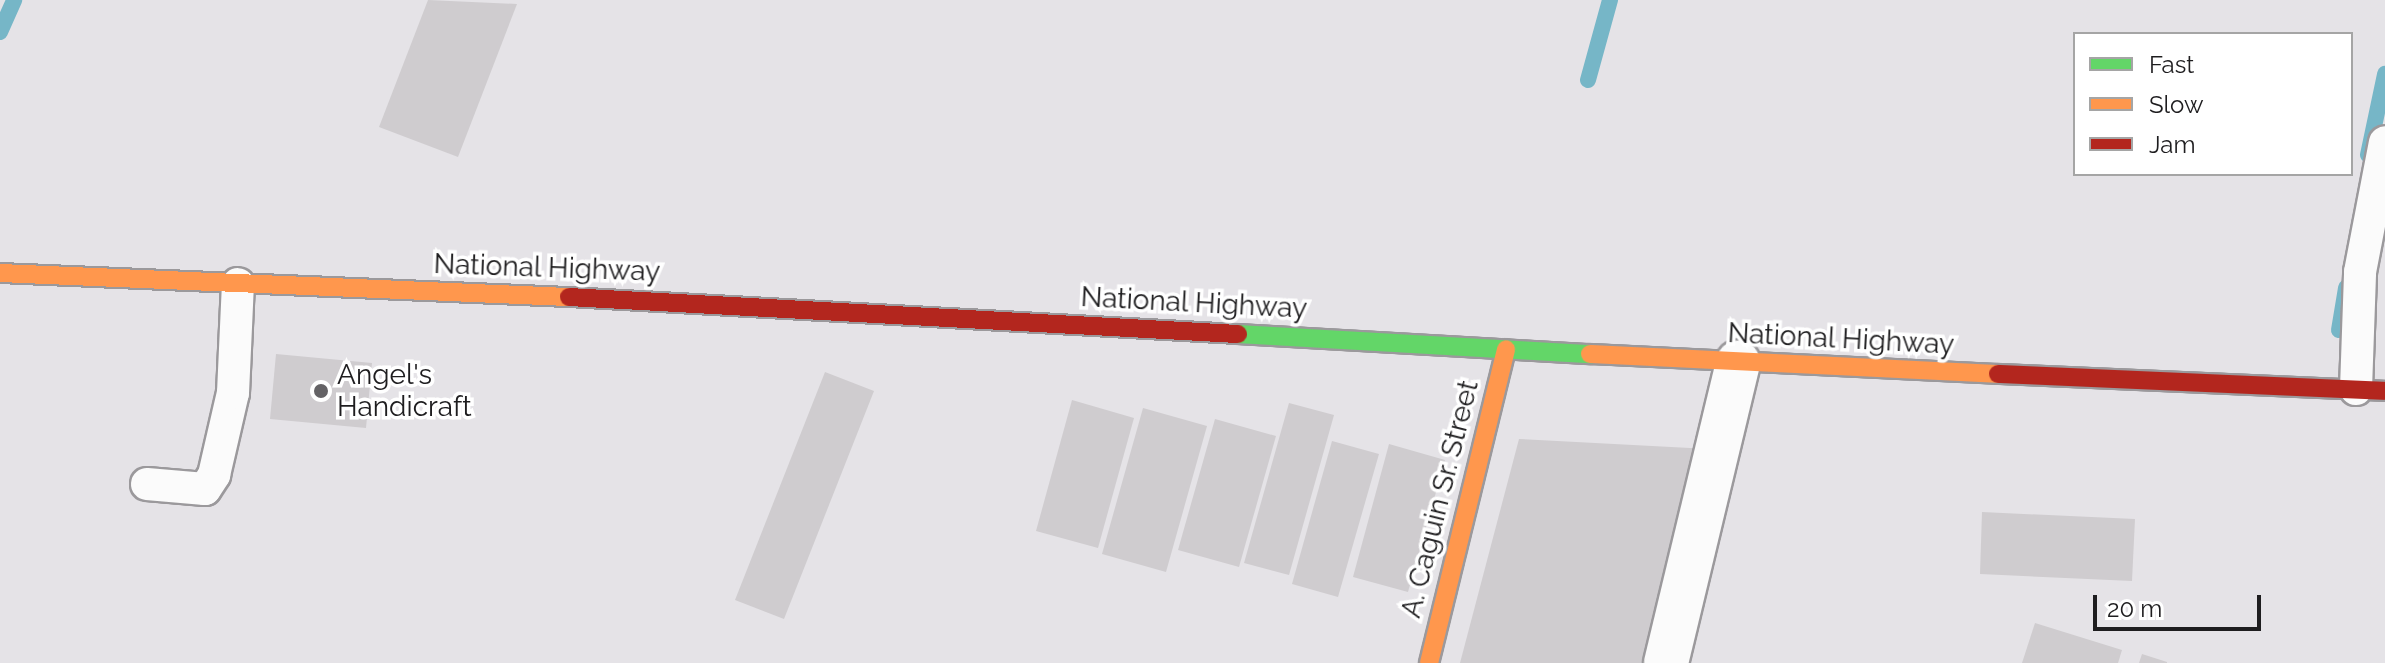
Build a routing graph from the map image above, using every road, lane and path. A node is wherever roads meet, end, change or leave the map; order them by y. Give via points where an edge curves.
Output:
1 (2385, 142) edge
2 (0, 273) edge
3 (238, 284) junction
4 (1506, 349) junction
5 (1738, 363) junction
6 (2370, 390) edge
7 (147, 484) dead end
8 (1429, 663) edge
9 (1666, 663) edge

1 - 6 lane via 2360,272
2 - 3 main road, National Highway
3 - 4 main road, National Highway via 751,305
3 - 7 lane via 233,393 214,475 205,489
4 - 5 main road, National Highway
4 - 8 main road, A. Caguin Sr. Street
5 - 6 main road, National Highway
5 - 9 street

